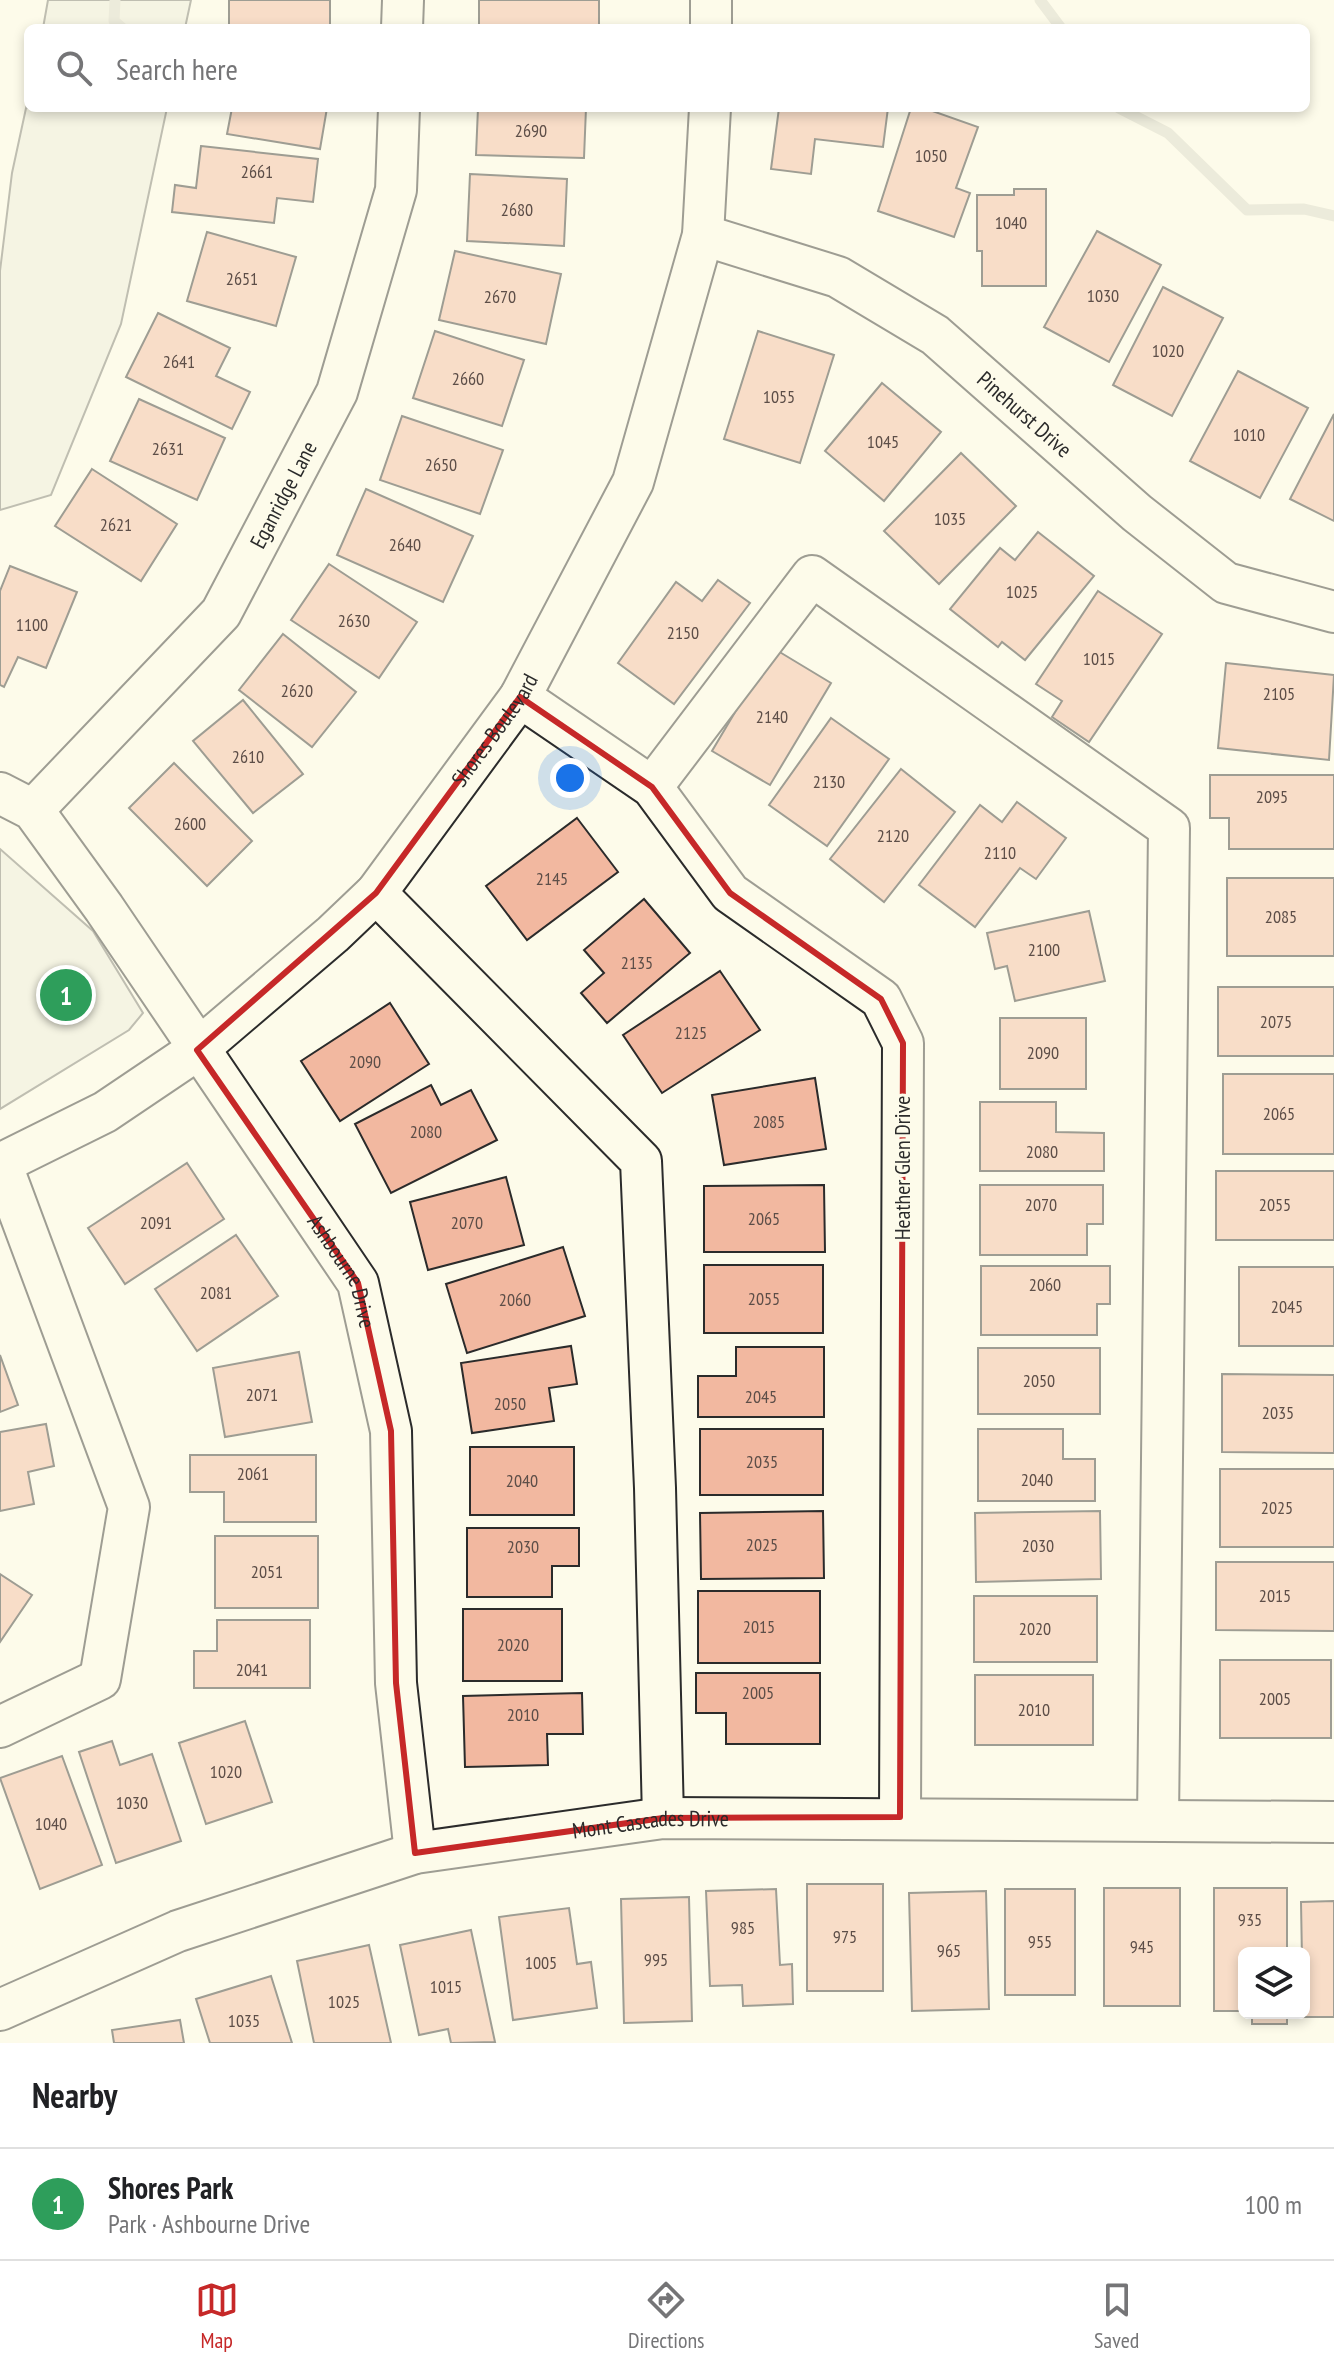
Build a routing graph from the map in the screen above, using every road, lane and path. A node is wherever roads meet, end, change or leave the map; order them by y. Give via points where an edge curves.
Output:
1 (403, 0) edge
2 (711, 0) edge
3 (402, 24) edge
4 (711, 24) edge
5 (399, 112) edge
6 (710, 112) edge
7 (703, 235) junction
8 (1334, 612) edge
9 (520, 697) junction
10 (652, 787) junction
11 (16, 802) edge
12 (376, 893) junction
13 (197, 1050) junction
14 (0, 1163) edge
15 (0, 1727) edge
16 (900, 1817) junction
17 (663, 1818) junction
18 (1158, 1820) junction
19 (1334, 1822) edge
20 (415, 1853) junction
21 (0, 2010) edge

1 - 3 street
2 - 4 street
5 - 11 street, Eganridge Lane via 396,190 337,392 221,613
6 - 7 street, Shores Boulevard
7 - 8 street, Pinehurst Drive via 838,277 923,327 1226,583
7 - 9 street, Shores Boulevard via 633,482
9 - 10 street, Heather Glen Drive
9 - 12 street, Shores Boulevard
10 - 16 street, Heather Glen Drive via 730,893 881,999 903,1043
10 - 18 street via 812,576 1169,828
11 - 13 street, Ashbourne Drive via 104,908
12 - 13 street, Shores Boulevard
12 - 17 street via 641,1161
13 - 14 street, Shores Boulevard via 105,1112
13 - 20 street, Ashbourne Drive via 358,1283 391,1431 396,1683
14 - 15 street via 129,1507 100,1679
16 - 17 street, Mont Cascades Drive
16 - 18 street, Mont Cascades Drive
17 - 20 street, Mont Cascades Drive
18 - 19 street, Mont Cascades Drive
20 - 21 street, Mont Cascades Drive via 178,1931

